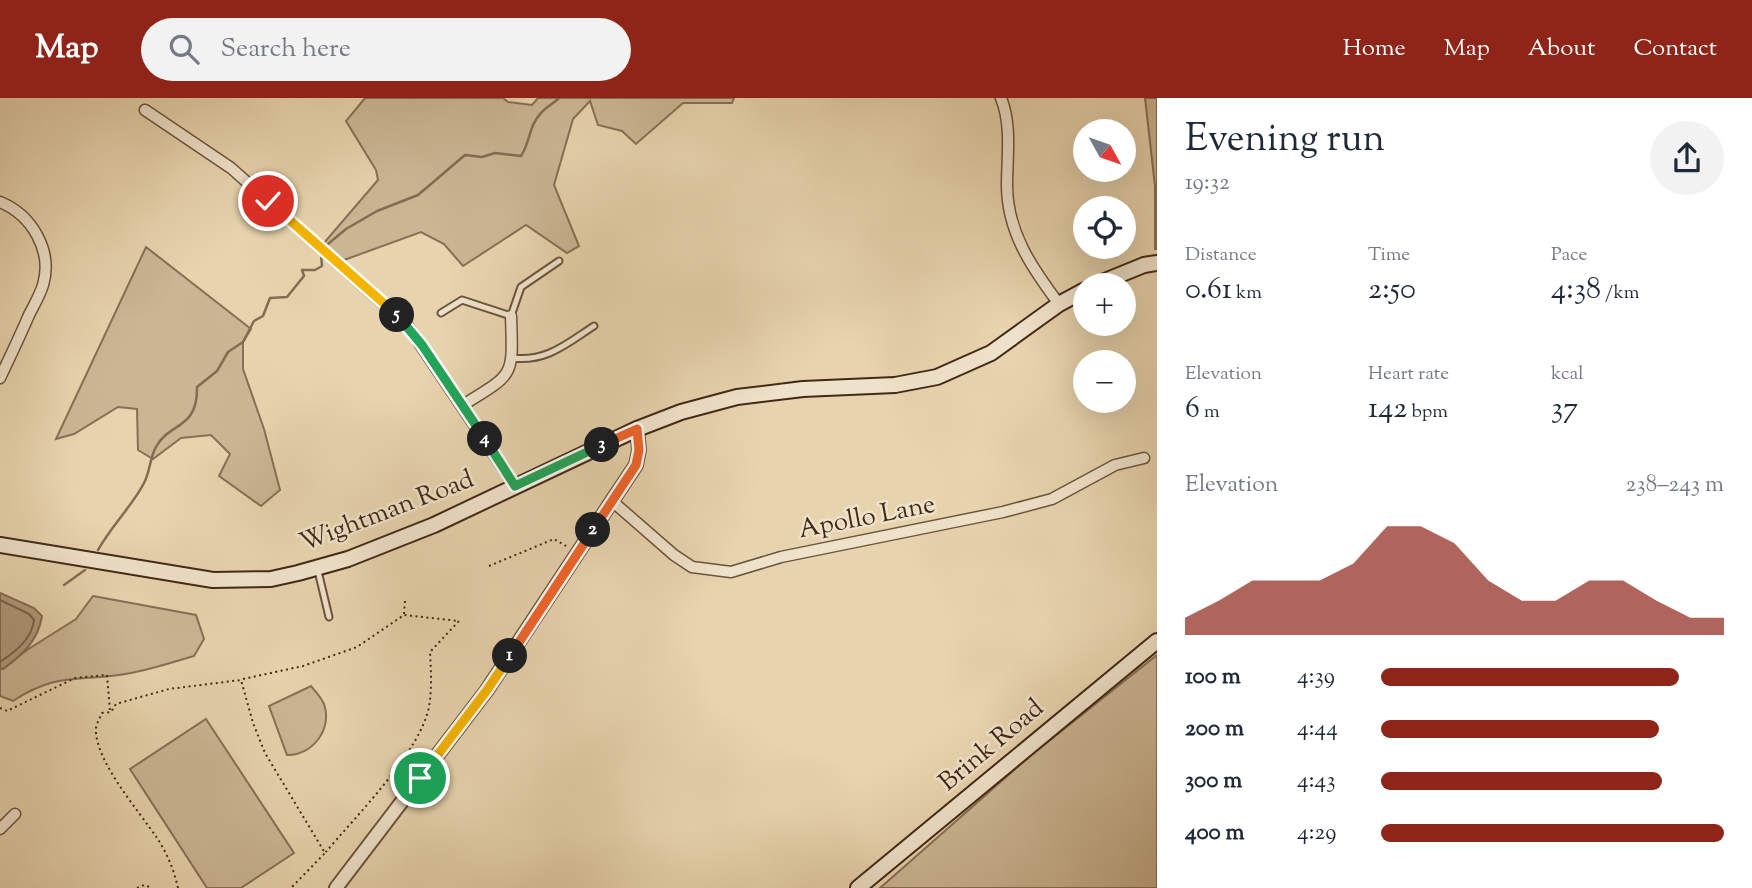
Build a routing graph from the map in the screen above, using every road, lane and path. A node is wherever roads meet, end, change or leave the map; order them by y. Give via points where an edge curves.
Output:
1 (1001, 98) edge
2 (145, 110) dead end
3 (0, 202) edge
4 (558, 261) dead end
5 (1157, 263) edge
6 (1124, 273) edge
7 (1073, 296) edge
8 (1059, 304) junction
9 (441, 313) dead end
10 (511, 316) junction
11 (594, 326) dead end
12 (512, 358) junction
13 (0, 378) edge
14 (463, 405) junction
15 (637, 429) junction
16 (1144, 458) dead end
17 (515, 486) junction
18 (612, 501) junction
19 (0, 545) edge
20 (579, 552) junction
21 (489, 566) dead end
22 (317, 568) junction
23 (405, 601) dead end
24 (404, 615) junction
25 (329, 617) dead end
26 (1157, 641) edge
27 (241, 680) junction
28 (0, 708) edge
29 (111, 712) junction
30 (15, 814) dead end
31 (0, 829) edge
32 (325, 853) junction
33 (137, 888) edge
34 (152, 888) edge
35 (178, 888) edge
36 (291, 888) edge
37 (336, 888) edge
38 (858, 888) edge

1 - 8 street via 1013,226 1031,266
2 - 14 street via 231,168 384,302 407,325
3 - 13 street via 28,221 40,241 45,264 43,285
4 - 10 lane via 521,287
5 - 6 main road
7 - 8 main road, Wightman Road
8 - 15 main road, Wightman Road via 991,353 937,377 895,385 737,397
9 - 10 lane via 462,300
10 - 12 street
11 - 12 lane via 547,356
12 - 14 street via 500,382
14 - 17 street
15 - 17 main road, Wightman Road
15 - 18 street via 636,465
16 - 18 street, Apollo Lane via 1115,465 1052,499 781,557 731,572 692,567
17 - 22 main road, Wightman Road via 434,524
18 - 20 street
19 - 22 main road, Wightman Road via 213,580 271,579
20 - 21 path via 554,539
20 - 37 street via 487,690
22 - 25 lane
23 - 24 path
24 - 27 path via 357,647
24 - 32 path via 459,621 430,652 429,709 413,748
26 - 38 main road, Brink Road
27 - 29 path via 169,690 116,704
27 - 32 path via 265,753
28 - 29 path via 7,711 75,678 107,675
29 - 35 path via 102,713 96,724 104,758 158,840
30 - 31 street
32 - 36 path
33 - 34 path

